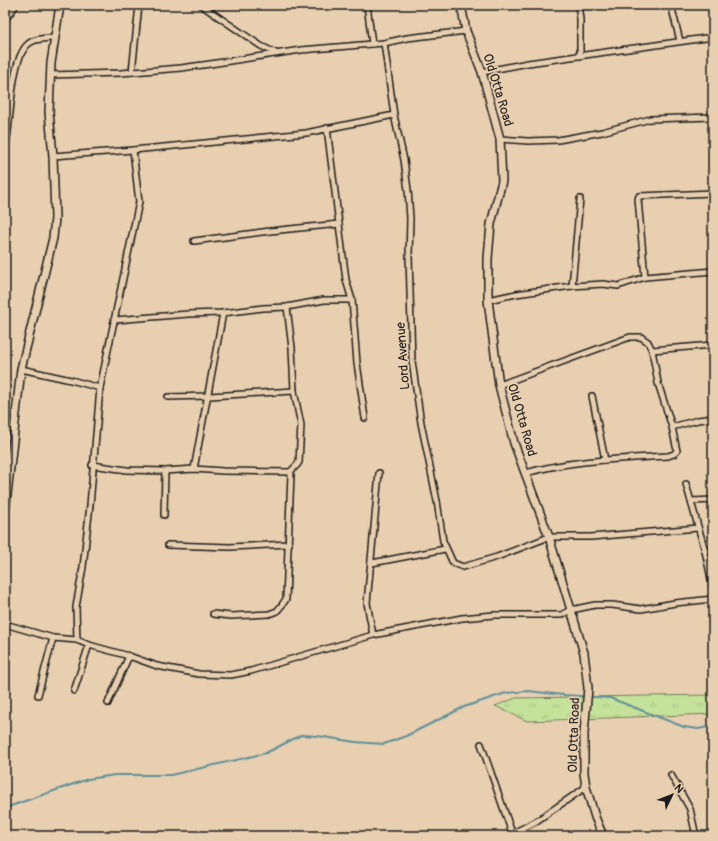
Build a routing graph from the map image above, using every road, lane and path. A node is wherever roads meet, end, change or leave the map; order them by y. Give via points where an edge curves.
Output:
1 (16, 5) edge
2 (60, 5) edge
3 (139, 5) edge
4 (201, 5) edge
5 (367, 5) edge
6 (461, 5) edge
7 (578, 5) edge
8 (671, 5) edge
9 (5, 20) edge
10 (466, 31) junction
11 (713, 37) edge
12 (55, 38) junction
13 (680, 40) junction
14 (384, 42) junction
15 (372, 44) junction
16 (276, 53) junction
17 (580, 56) junction
18 (132, 72) junction
19 (482, 72) junction
20 (50, 75) junction
21 (394, 115) junction
22 (713, 117) edge
23 (327, 128) junction
24 (500, 139) junction
25 (5, 148) edge
26 (133, 150) junction
27 (53, 156) junction
28 (713, 193) edge
29 (580, 199) dead end
30 (339, 224) junction
31 (194, 241) dead end
32 (713, 271) edge
33 (645, 277) junction
34 (572, 286) junction
35 (352, 300) junction
36 (488, 300) junction
37 (287, 307) junction
38 (223, 313) junction
39 (115, 320) junction
40 (713, 345) edge
41 (652, 350) junction
42 (21, 369) junction
43 (499, 385) junction
44 (100, 388) junction
45 (294, 391) junction
46 (209, 396) junction
47 (592, 396) dead end
48 (168, 397) dead end
49 (365, 418) dead end
50 (713, 418) edge
51 (672, 427) junction
52 (605, 460) junction
53 (92, 465) junction
54 (194, 469) junction
55 (165, 471) junction
56 (290, 472) junction
57 (379, 473) dead end
58 (526, 473) junction
59 (686, 484) dead end
60 (713, 500) edge
61 (691, 501) junction
62 (5, 512) edge
63 (164, 516) dead end
64 (698, 528) junction
65 (549, 537) junction
66 (289, 544) junction
67 (168, 545) dead end
68 (445, 548) junction
69 (710, 562) edge
70 (372, 563) junction
71 (713, 588) edge
72 (713, 599) edge
73 (571, 610) junction
74 (213, 614) dead end
75 (5, 624) edge
76 (373, 635) junction
77 (53, 638) junction
78 (77, 640) junction
79 (89, 645) junction
80 (129, 656) junction
81 (74, 691) dead end
82 (38, 695) dead end
83 (108, 703) dead end
84 (481, 744) dead end
85 (671, 775) dead end
86 (586, 787) junction
87 (510, 835) edge
88 (603, 836) edge
89 (696, 836) edge

1 - 9 street
2 - 12 street
3 - 18 street
4 - 16 street via 261,46
5 - 15 street
6 - 10 street, Old Otta Road
7 - 17 street
8 - 13 street
10 - 14 street
10 - 19 street, Old Otta Road
11 - 13 street
12 - 20 street
12 - 25 street via 42,38 30,42 22,52 14,82
13 - 17 street
14 - 15 street
14 - 21 street, Lord Avenue
15 - 16 street
16 - 18 street via 210,64
17 - 19 street
18 - 20 street
19 - 24 street, Old Otta Road
20 - 27 street via 49,112
21 - 23 street
21 - 68 street, Lord Avenue via 404,160 410,218 412,361
22 - 24 street via 650,119 558,140
23 - 26 street via 306,133
23 - 30 street
24 - 36 street, Old Otta Road via 502,181 491,224
26 - 27 street
26 - 39 street via 139,202
27 - 42 street via 53,238
28 - 33 street via 639,196
29 - 34 street
30 - 31 street via 270,230
30 - 35 street via 346,280
32 - 33 street
33 - 34 street via 618,286
34 - 36 street
35 - 37 street via 324,300
35 - 49 street
36 - 43 street, Old Otta Road
37 - 38 street
37 - 45 street
38 - 39 street
38 - 46 street
39 - 44 street
40 - 41 street
41 - 43 street via 648,342 641,337 630,338
41 - 51 street via 658,383
42 - 44 street
42 - 62 street
43 - 58 street, Old Otta Road via 514,443
44 - 53 street
45 - 46 street
45 - 56 street via 301,425 299,462
46 - 48 street
46 - 54 street
47 - 52 street
50 - 51 street
51 - 52 street via 677,451 674,454
52 - 58 street via 551,466
53 - 55 street via 127,470
53 - 78 street via 83,567 76,607
54 - 55 street
54 - 56 street
55 - 63 street
56 - 66 street
57 - 70 street
58 - 65 street, Old Otta Road
59 - 61 street
60 - 61 street
61 - 64 street
64 - 65 street via 591,537
64 - 69 street
65 - 68 street, Lord Avenue via 463,567 453,563
65 - 73 street, Old Otta Road
66 - 67 street via 230,547
66 - 74 street via 286,599 277,611 269,614 231,616
68 - 70 street
69 - 71 street
70 - 76 street via 367,603
72 - 73 street via 641,609 612,604
73 - 76 street via 562,615 494,615 462,618
73 - 86 street, Old Otta Road via 584,653 587,678 583,763
75 - 77 street
76 - 80 street via 231,675 192,673 157,666
77 - 78 street
77 - 82 street
78 - 79 street
79 - 80 street
79 - 81 street
80 - 83 street
84 - 87 street
85 - 89 street via 690,809
86 - 87 street via 535,822
86 - 88 street, Old Otta Road

